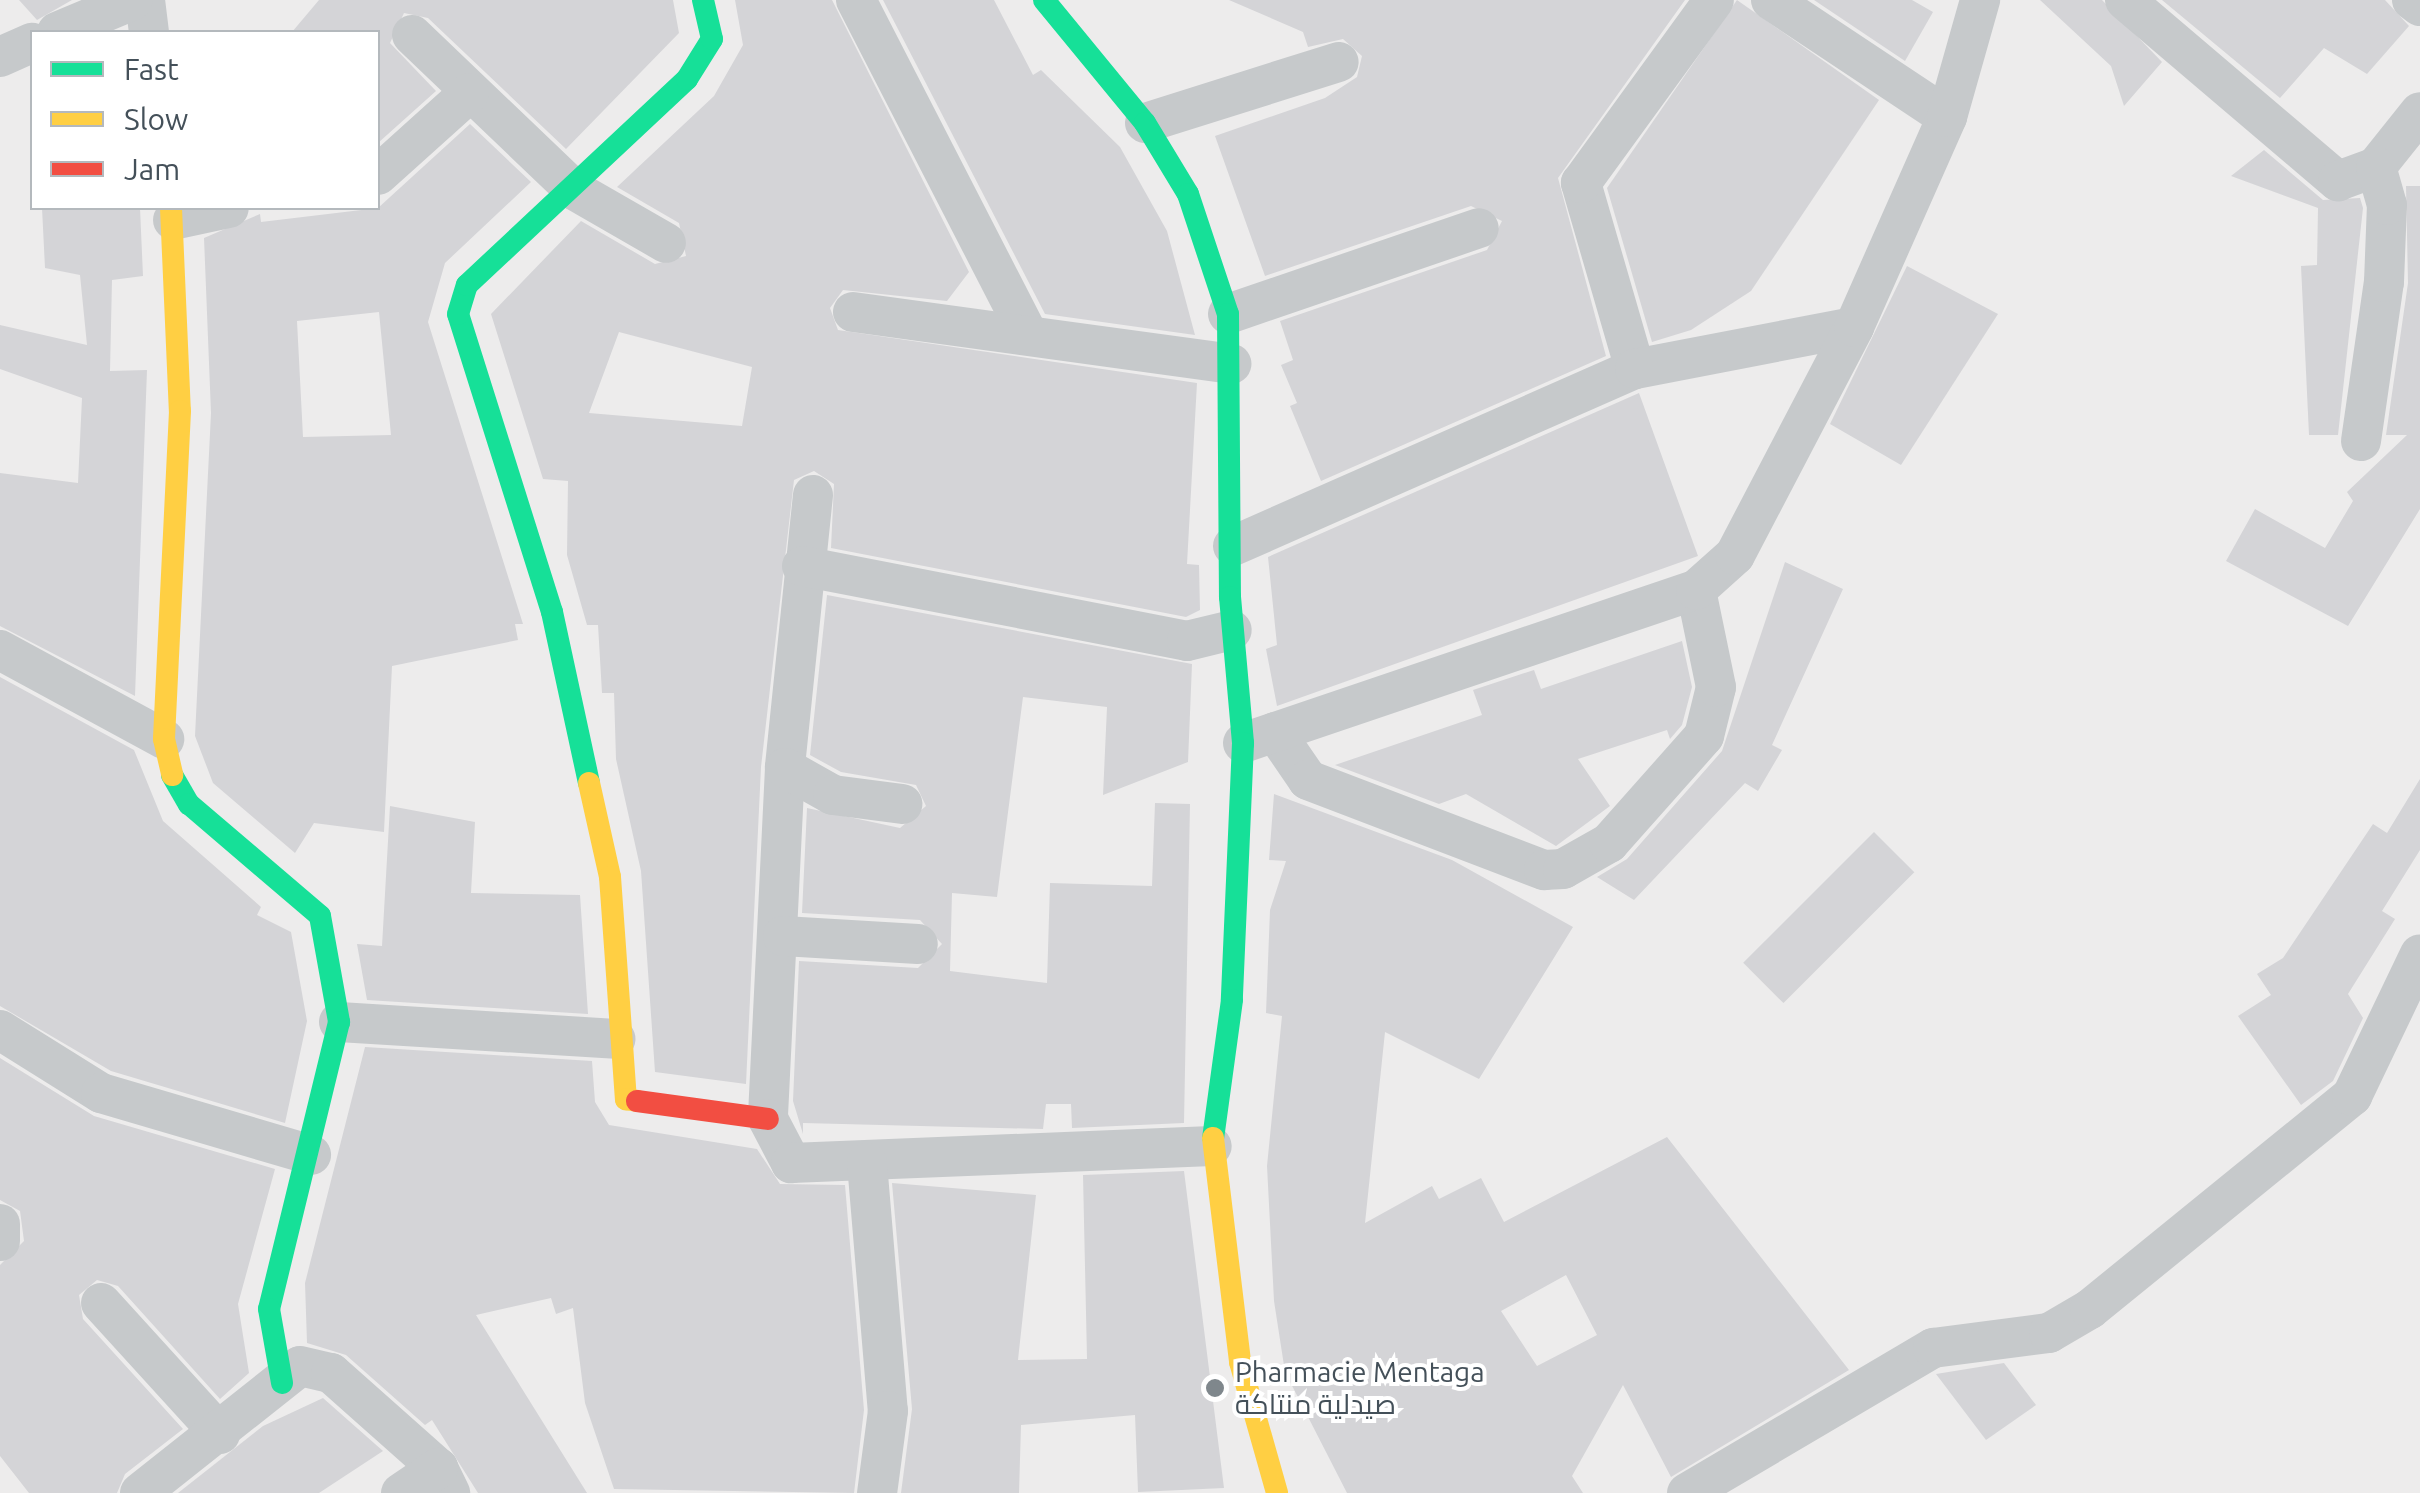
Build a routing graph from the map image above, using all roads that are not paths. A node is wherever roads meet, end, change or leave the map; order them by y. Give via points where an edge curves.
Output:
1 (133, 0) edge
2 (145, 0) edge
3 (703, 0) edge
4 (856, 0) edge
5 (1044, 0) edge
6 (1714, 0) edge
7 (1771, 0) edge
8 (1980, 0) edge
9 (2125, 0) edge
10 (2412, 0) edge
11 (2420, 6) edge
12 (62, 30) edge
13 (149, 30) edge
14 (412, 35) dead end
15 (30, 44) edge
16 (0, 57) edge
17 (1339, 62) dead end
18 (469, 93) junction
19 (2420, 112) edge
20 (1947, 117) junction
21 (1145, 123) junction
22 (2376, 167) junction
23 (380, 173) edge
24 (574, 190) junction
25 (210, 210) edge
26 (172, 214) edge
27 (1479, 228) dead end
28 (666, 243) dead end
29 (854, 312) dead end
30 (1228, 314) junction
31 (1854, 327) junction
32 (1028, 334) junction
33 (1231, 364) junction
34 (1636, 369) junction
35 (2361, 441) dead end
36 (813, 495) dead end
37 (1233, 546) junction
38 (802, 566) junction
39 (1696, 590) junction
40 (1232, 630) junction
41 (0, 650) edge
42 (164, 738) junction
43 (1259, 738) junction
44 (786, 768) junction
45 (902, 804) dead end
46 (783, 936) junction
47 (918, 944) dead end
48 (2420, 954) edge
49 (339, 1022) junction
50 (0, 1030) edge
51 (615, 1038) junction
52 (768, 1119) junction
53 (1212, 1146) junction
54 (311, 1155) junction
55 (867, 1164) junction
56 (0, 1224) edge
57 (0, 1241) edge
58 (101, 1303) dead end
59 (282, 1383) junction
60 (220, 1434) junction
61 (444, 1480) edge
62 (140, 1493) edge
63 (400, 1493) edge
64 (878, 1493) edge
65 (1278, 1493) edge
66 (1687, 1493) edge

1 - 12 street
2 - 13 street
3 - 24 street via 712,39 688,79
4 - 32 street
5 - 21 street
6 - 34 street via 1581,183
7 - 20 street
8 - 20 street
9 - 22 street via 2338,181
10 - 11 street
14 - 18 street
15 - 16 street
17 - 21 street
18 - 23 street
18 - 24 street
19 - 22 street
20 - 31 street
21 - 30 street via 1188,194
22 - 35 street via 2387,205 2384,282
24 - 28 street
24 - 51 street via 468,285 458,314 552,612 606,858
25 - 26 street
26 - 42 street via 180,490
27 - 30 street
29 - 32 street
30 - 33 street
31 - 34 street
31 - 39 street via 1736,555
32 - 33 street
33 - 37 street
34 - 37 street
36 - 38 street
37 - 40 street
38 - 40 street via 1187,641
38 - 44 street
39 - 43 street
39 - 43 street via 1716,687 1704,736 1608,843 1564,870 1308,780
40 - 43 street
41 - 42 street
42 - 49 street via 189,804 320,916
43 - 53 street
44 - 45 street via 833,794
44 - 46 street
46 - 47 street
46 - 52 street
48 - 66 street via 2352,1096 2090,1309 2049,1333 1934,1348
49 - 51 street
49 - 54 street
50 - 54 street via 101,1093
51 - 52 street via 626,1099
52 - 55 street via 790,1162
53 - 55 street
53 - 65 street via 1240,1362
54 - 59 street via 270,1308
55 - 64 street via 888,1411
56 - 57 street
58 - 60 street
59 - 60 street
59 - 61 street via 300,1366 331,1372
60 - 62 street
61 - 63 street

